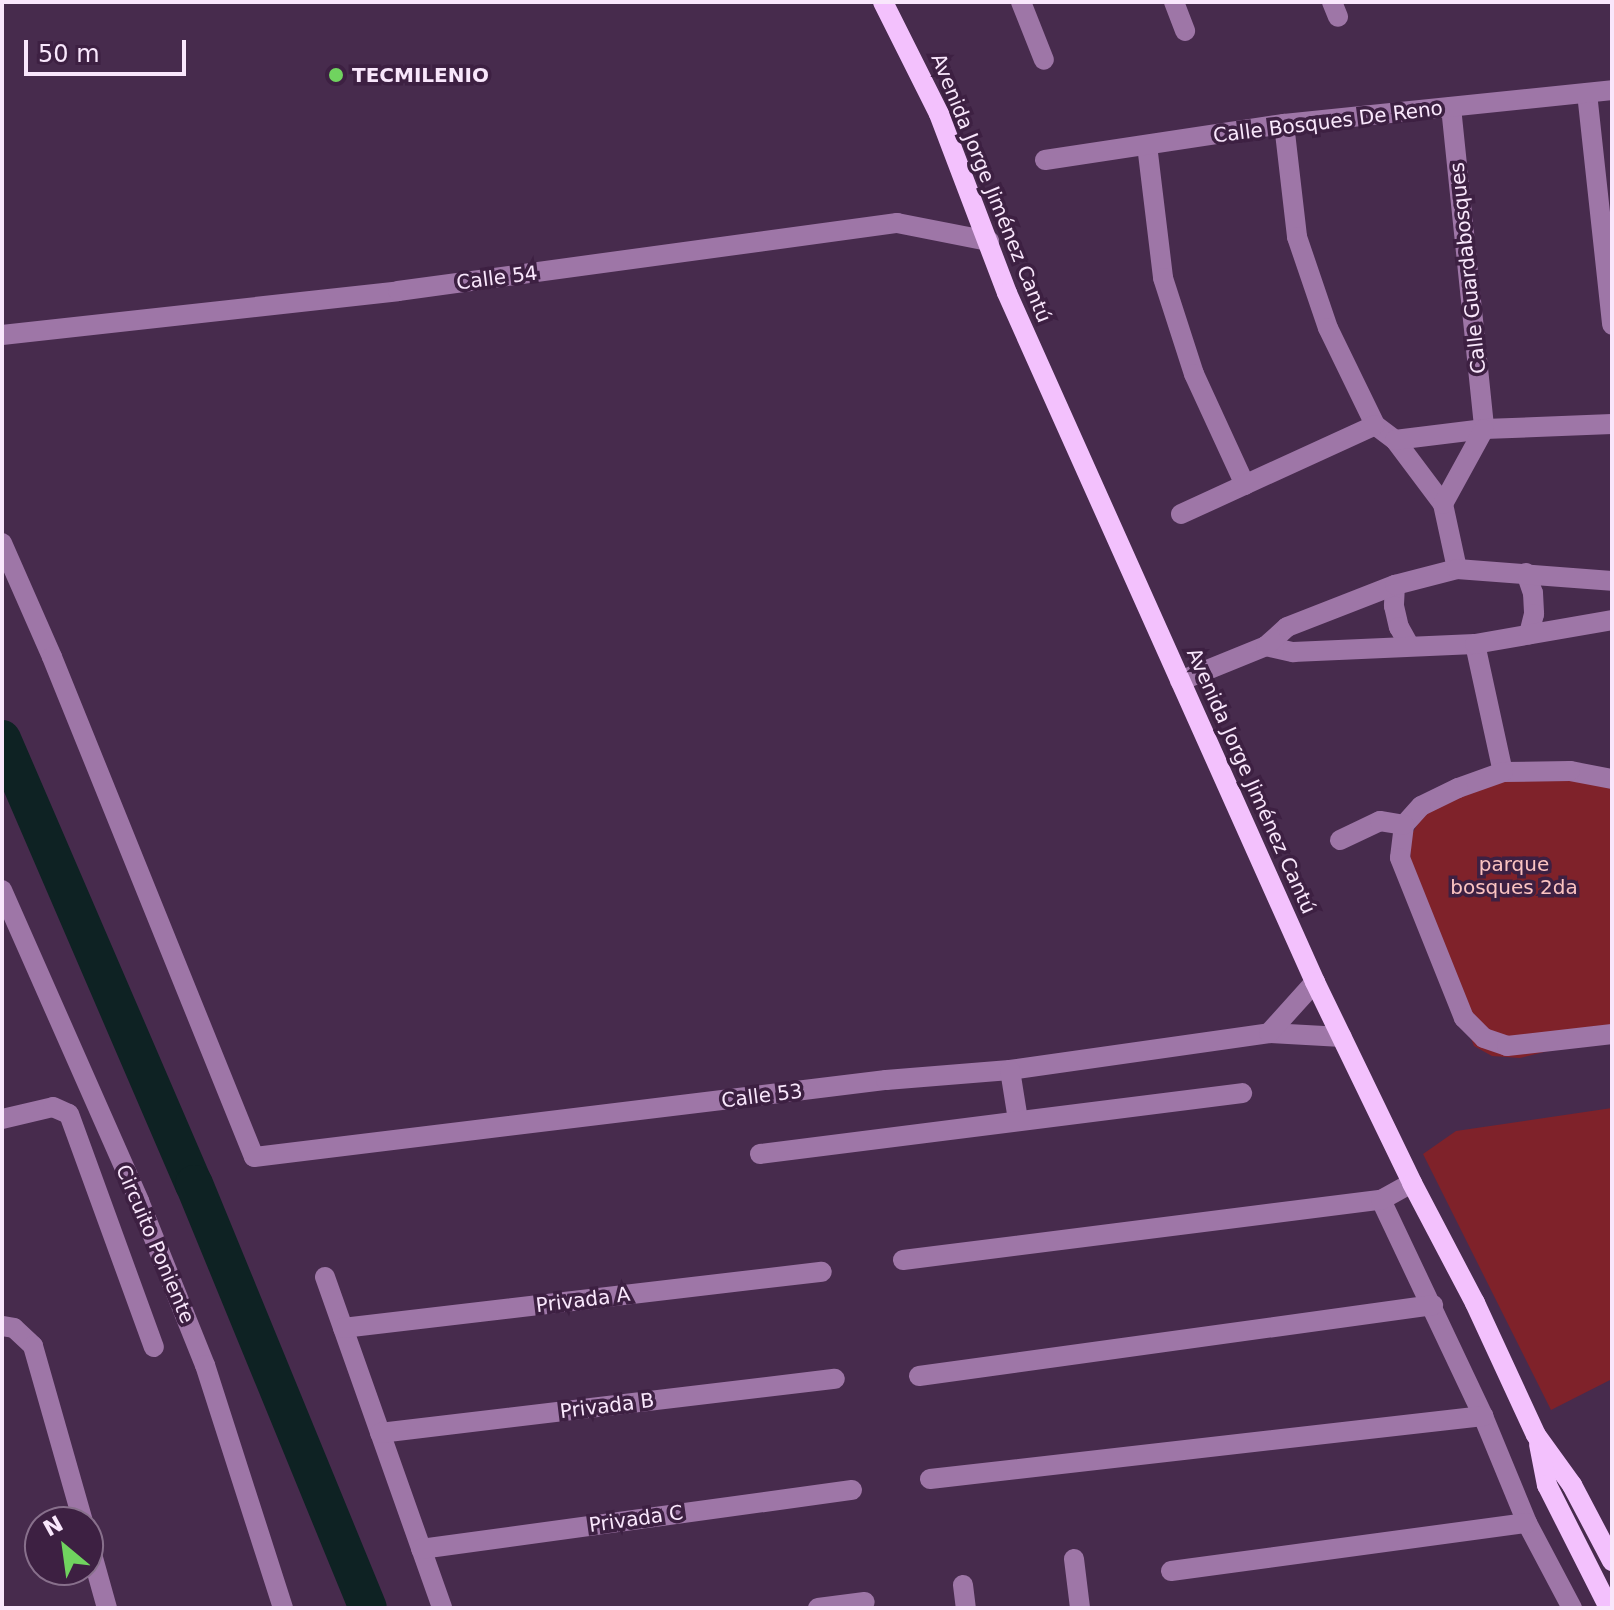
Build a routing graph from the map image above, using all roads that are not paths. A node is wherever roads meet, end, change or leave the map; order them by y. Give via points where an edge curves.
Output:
1 (883, 2) edge
2 (1021, 2) edge
3 (1174, 2) edge
4 (1185, 31) dead end
5 (1044, 60) dead end
6 (1612, 90) edge
7 (1587, 93) junction
8 (1451, 107) junction
9 (1284, 124) junction
10 (1147, 145) junction
11 (1045, 160) dead end
12 (989, 241) junction
13 (1612, 325) edge
14 (2, 335) edge
15 (1612, 424) edge
16 (1375, 425) junction
17 (1484, 429) junction
18 (1395, 440) junction
19 (1245, 485) junction
20 (1443, 504) junction
21 (1181, 514) dead end
22 (2, 543) edge
23 (1457, 569) junction
24 (1526, 573) junction
25 (1612, 581) edge
26 (1395, 585) junction
27 (1612, 620) edge
28 (1529, 634) junction
29 (1475, 644) junction
30 (1409, 645) junction
31 (1266, 646) junction
32 (1180, 681) junction
33 (1503, 772) junction
34 (1612, 779) edge
35 (1404, 825) junction
36 (1340, 840) dead end
37 (2, 890) edge
38 (1315, 982) junction
39 (1269, 1033) junction
40 (1612, 1034) edge
41 (1342, 1037) junction
42 (1010, 1070) junction
43 (1242, 1093) dead end
44 (2, 1119) edge
45 (1018, 1120) junction
46 (760, 1154) dead end
47 (1412, 1183) junction
48 (1381, 1200) junction
49 (903, 1260) dead end
50 (822, 1272) dead end
51 (325, 1277) dead end
52 (1433, 1305) junction
53 (2, 1326) edge
54 (343, 1328) junction
55 (154, 1347) dead end
56 (919, 1376) dead end
57 (835, 1379) dead end
58 (1483, 1416) junction
59 (380, 1433) junction
60 (1538, 1440) junction
61 (930, 1479) dead end
62 (852, 1490) dead end
63 (78, 1506) edge
64 (1527, 1523) junction
65 (421, 1549) junction
66 (1074, 1559) dead end
67 (1612, 1561) edge
68 (1171, 1571) dead end
69 (963, 1585) dead end
70 (101, 1586) edge
71 (865, 1602) dead end
72 (107, 1608) edge
73 (283, 1608) edge
74 (442, 1608) edge
75 (818, 1608) edge
76 (966, 1608) edge
77 (1080, 1608) edge
78 (1572, 1608) edge
79 (1609, 1608) edge

1 - 12 main road, Avenida Jorge Jiménez Cantú via 939,114
2 - 5 street
3 - 4 street
6 - 7 street, Calle Bosques De Reno
7 - 8 street, Calle Bosques De Reno
7 - 13 street
8 - 9 street, Calle Bosques De Reno
8 - 17 street, Calle Guardabosques
9 - 10 street, Calle Bosques De Reno
9 - 16 street via 1297,237 1328,328
10 - 11 street, Calle Bosques De Reno
10 - 19 street via 1163,278 1194,374
12 - 14 street, Calle 54 via 897,223 413,289
12 - 32 main road, Avenida Jorge Jiménez Cantú via 1012,305
15 - 17 street
16 - 18 street
16 - 19 street
17 - 18 street
17 - 20 street
18 - 20 street
19 - 21 street
20 - 23 street
22 - 42 street, Calle 53 via 254,1157 886,1080
23 - 24 street
23 - 26 street
24 - 25 street
24 - 28 street via 1533,593
26 - 30 street via 1396,617
26 - 31 street via 1287,627
27 - 28 street
28 - 29 street
29 - 30 street
29 - 33 street
30 - 31 street via 1293,652
31 - 32 street
32 - 38 main road, Avenida Jorge Jiménez Cantú
33 - 34 street via 1570,771
33 - 35 street via 1421,806
35 - 36 street via 1380,821
35 - 40 street via 1400,858 1464,1018 1484,1038 1507,1046
37 - 73 street, Circuito Poniente via 205,1365
38 - 39 street
38 - 41 main road, Avenida Jorge Jiménez Cantú
39 - 41 street, Calle 53
39 - 42 street, Calle 53
41 - 47 main road, Avenida Jorge Jiménez Cantú
42 - 45 street
43 - 45 street
44 - 55 street via 53,1107 69,1114
45 - 46 street
47 - 48 street
47 - 60 main road, Avenida Jorge Jiménez Cantú
48 - 49 street
48 - 52 street
50 - 54 street, Privada A
51 - 54 street
52 - 56 street
52 - 58 street
53 - 63 street via 14,1328 33,1346
54 - 59 street
57 - 59 street, Privada B
58 - 61 street
58 - 64 street
59 - 65 street
60 - 67 main road, Avenida Jorge Jiménez Cantú via 1572,1485
60 - 79 main road via 1547,1485
62 - 65 street, Privada C
64 - 68 street
64 - 78 street
65 - 74 street
66 - 77 street
69 - 76 street
70 - 72 street
71 - 75 street

